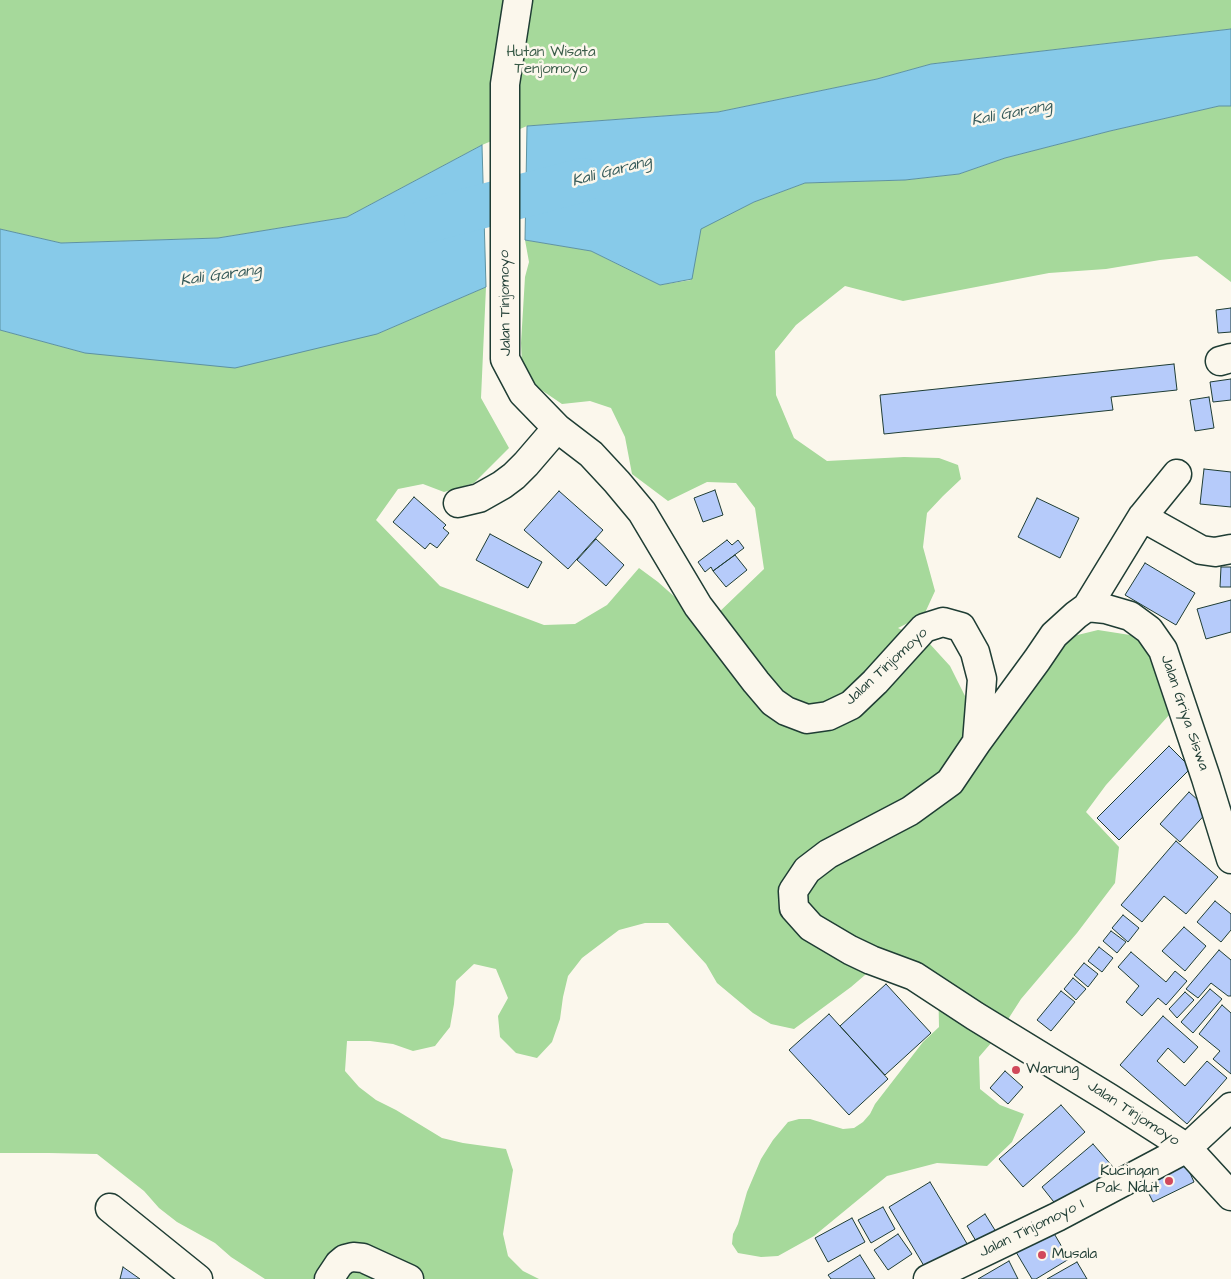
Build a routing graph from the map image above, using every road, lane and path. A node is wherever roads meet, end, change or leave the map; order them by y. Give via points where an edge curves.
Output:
1 (518, 0) edge
2 (557, 428) junction
3 (1177, 474) dead end
4 (458, 503) dead end
5 (1142, 517) junction
6 (1231, 550) edge
7 (1087, 607) junction
8 (977, 742) junction
9 (1231, 859) edge
10 (1231, 1106) edge
11 (1188, 1148) junction
12 (1231, 1196) edge
13 (110, 1208) dead end
14 (198, 1279) edge
15 (329, 1279) edge
16 (408, 1279) edge
17 (928, 1279) edge

1 - 2 street, Jalan Tinjomoyo via 505,84 505,359 524,393
2 - 4 street via 514,476 479,498
2 - 8 street, Jalan Tinjomoyo via 591,454 642,512 698,606 773,702 786,711 807,718 828,716 851,704 875,682 924,628 943,622 960,627 975,652 982,679
3 - 5 street
5 - 6 street via 1201,550
5 - 7 street
7 - 8 street via 1054,635
7 - 9 street, Jalan Griya Siswa via 1130,616 1150,630 1163,650
8 - 11 street, Jalan Tinjomoyo via 950,782 910,811 828,854 807,870 793,891 794,908 812,926 842,945 914,976
10 - 11 street
11 - 12 street, Jalan Tinjomoyo
11 - 17 street, Jalan Tinjomoyo I via 1057,1217
13 - 14 street
15 - 16 street via 339,1264 353,1257 363,1258

